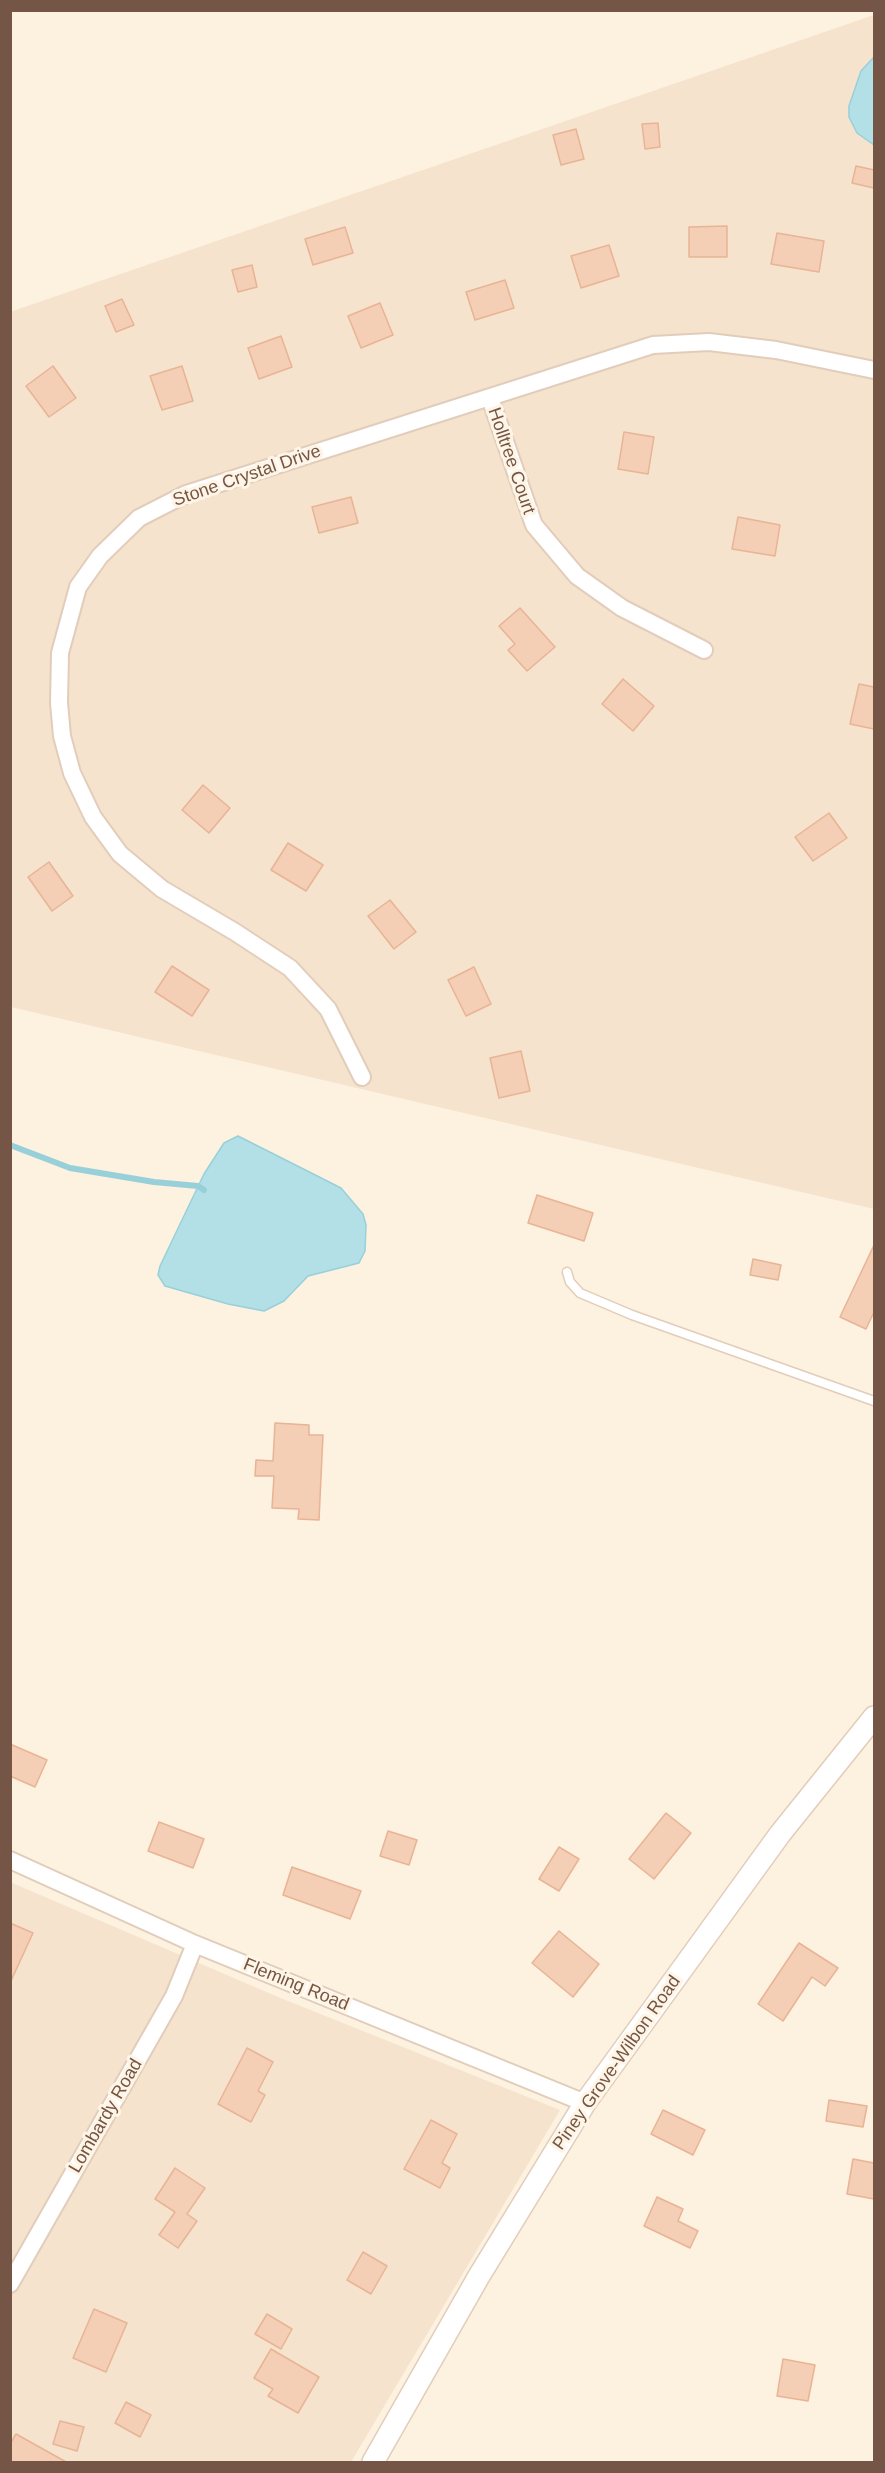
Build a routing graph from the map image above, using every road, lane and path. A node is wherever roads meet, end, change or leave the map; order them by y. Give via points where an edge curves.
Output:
1 (874, 370) edge
2 (490, 398) junction
3 (704, 650) dead end
4 (362, 1077) dead end
5 (567, 1272) dead end
6 (874, 1401) edge
7 (874, 1717) edge
8 (10, 1860) edge
9 (195, 1944) junction
10 (585, 2103) junction
11 (10, 2284) edge
12 (372, 2463) edge

1 - 2 street, Stone Crystal Drive via 776,350 709,342 653,345
2 - 3 street, Holltree Court via 534,525 577,576 622,608
2 - 4 street, Stone Crystal Drive via 186,494 139,518 100,556 79,586 60,653 58,703 62,736 72,773 93,817 120,854 162,889 290,968 328,1009
5 - 6 lane via 580,1293
7 - 10 street, Piney Grove-Wilbon Road via 780,1834
8 - 9 street, Fleming Road
9 - 10 street, Fleming Road
9 - 11 street, Lombardy Road via 174,1996
10 - 12 street, Piney Grove-Wilbon Road

